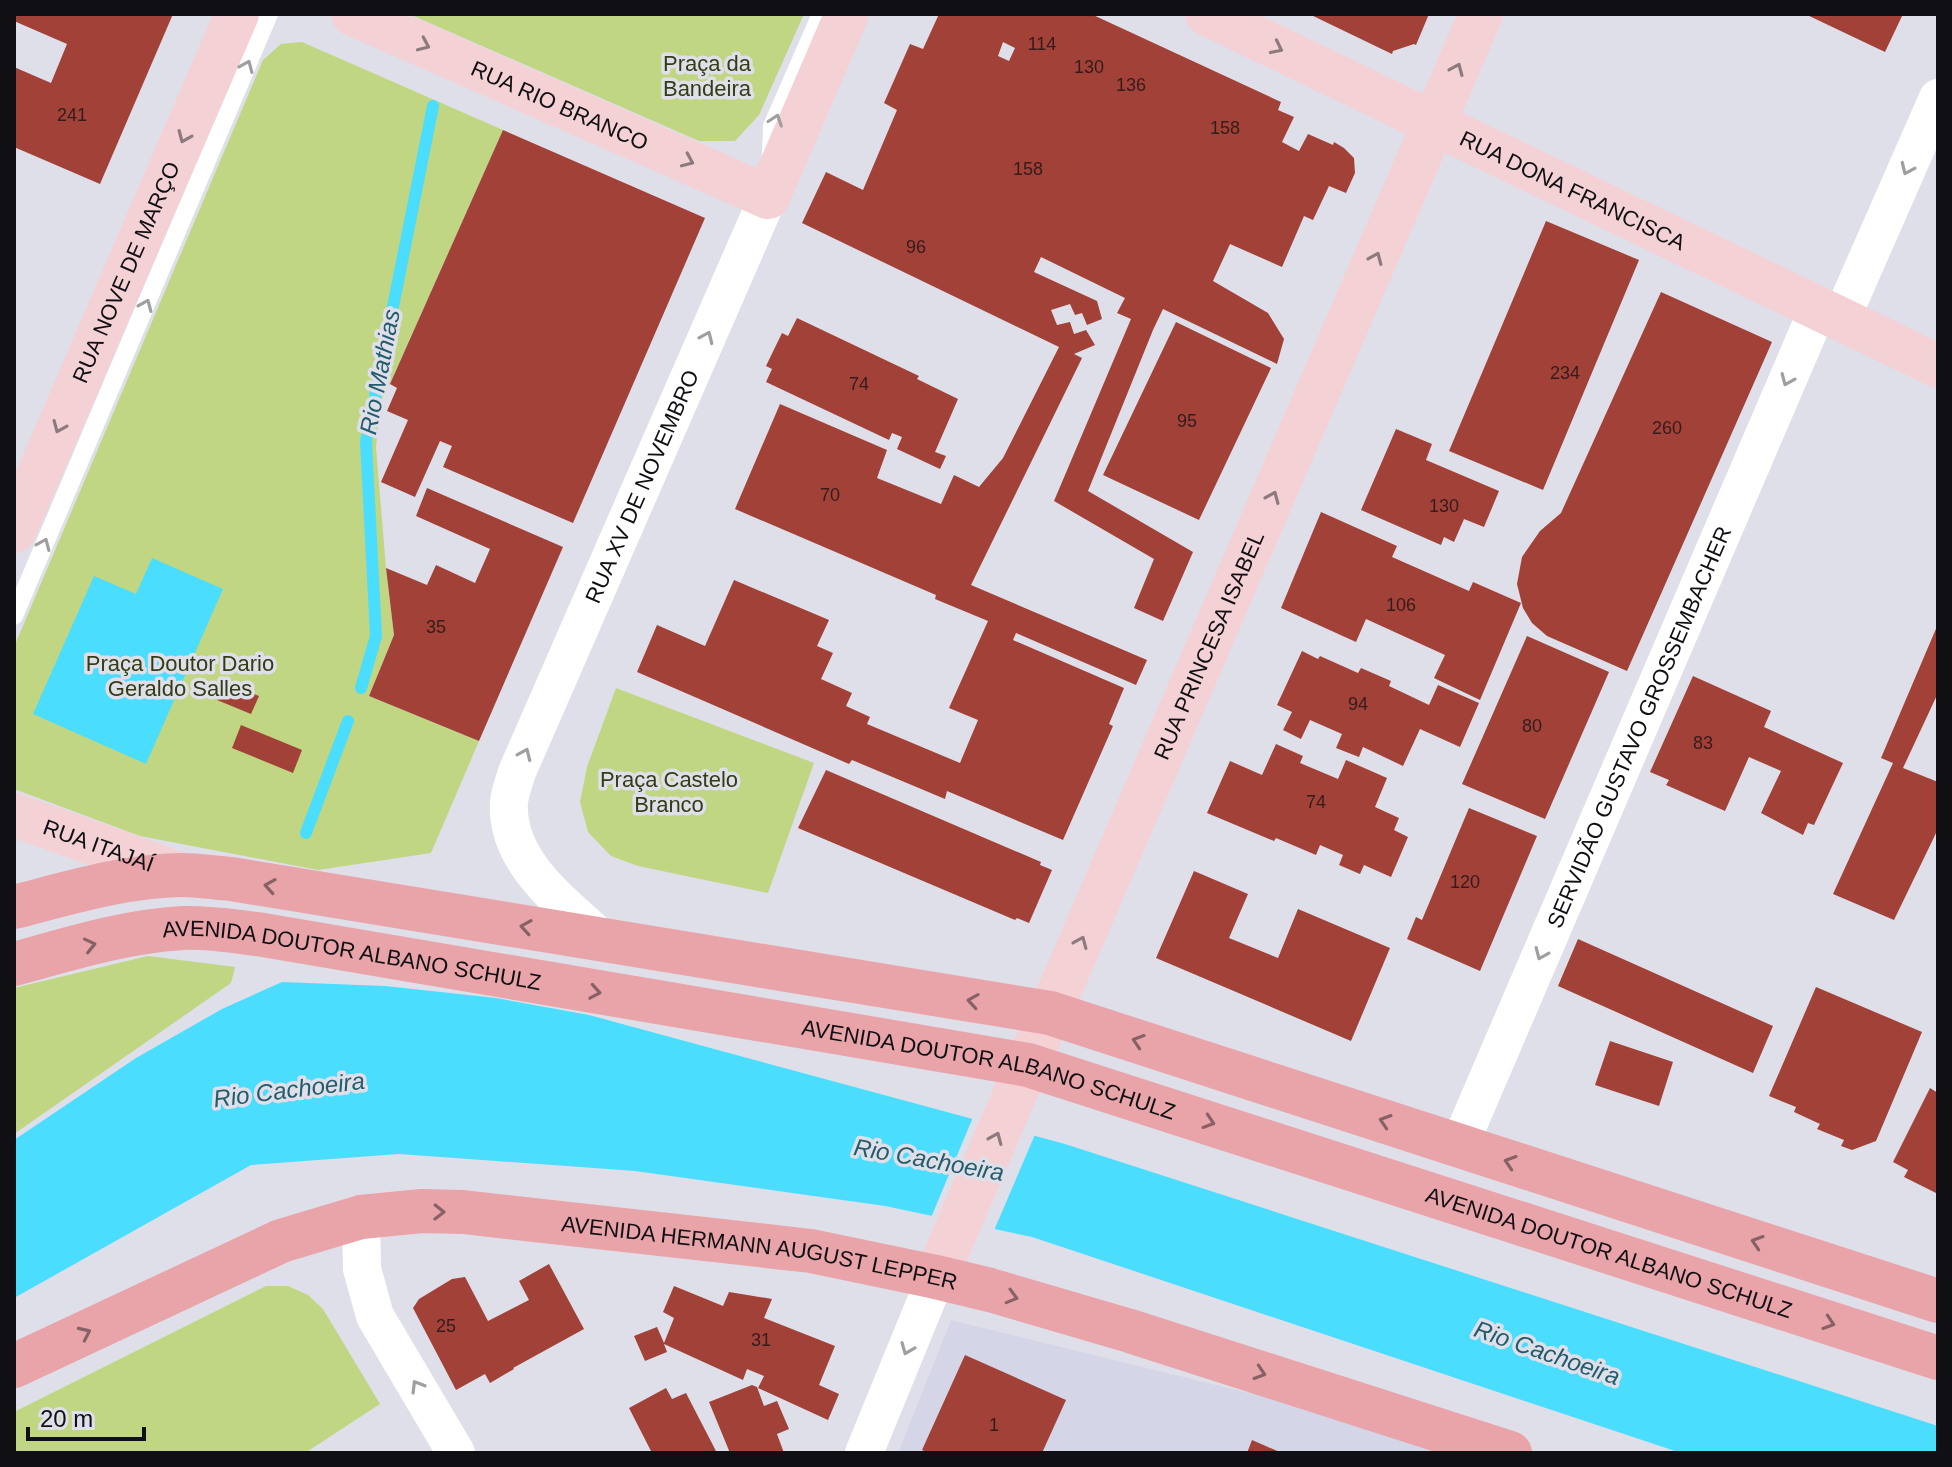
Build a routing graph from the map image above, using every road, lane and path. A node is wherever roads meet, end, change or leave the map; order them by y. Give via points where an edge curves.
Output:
1 (237, 14) edge
2 (269, 14) edge
3 (353, 14) edge
4 (821, 14) edge
5 (847, 14) edge
6 (1207, 14) edge
7 (1481, 14) edge
8 (1938, 98) edge
9 (1433, 125) junction
10 (768, 197) junction
11 (1830, 314) junction
12 (1938, 366) edge
13 (14, 531) edge
14 (14, 616) edge
15 (14, 815) edge
16 (182, 875) junction
17 (14, 907) edge
18 (603, 940) junction
19 (14, 964) edge
20 (1050, 1013) junction
21 (1022, 1080) junction
22 (1459, 1146) junction
23 (361, 1217) junction
24 (936, 1277) junction
25 (1938, 1301) edge
26 (1938, 1358) edge
27 (14, 1366) edge
28 (456, 1453) edge
29 (864, 1453) edge
30 (1510, 1453) edge

1 -> 13 main road, RUA NOVE DE MARÇO
14 -> 2 lane
3 -> 10 main road, RUA RIO BRANCO
10 -> 4 lane via 772,126
5 - 10 main road, RUA XV DE NOVEMBRO
6 -> 9 main road, RUA DONA FRANCISCA
9 -> 7 main road, RUA PRINCESA ISABEL
8 -> 11 street, SERVIDÃO GUSTAVO GROSSEMBACHER
9 - 11 main road, RUA DONA FRANCISCA
20 -> 9 main road, RUA PRINCESA ISABEL
18 -> 10 street, RUA XV DE NOVEMBRO via 524,860 512,830 509,802 517,772
11 - 12 main road, RUA DONA FRANCISCA
11 -> 22 street, SERVIDÃO GUSTAVO GROSSEMBACHER
15 - 16 main road, RUA ITAJAÍ
16 - 17 main road via 131,879
18 -> 16 main road
20 -> 18 main road
19 -> 21 main road, AVENIDA DOUTOR ALBANO SCHULZ via 131,935 217,929
20 - 21 main road, RUA PRINCESA ISABEL
22 -> 20 main road
24 -> 21 main road, RUA PRINCESA ISABEL
21 -> 26 main road, AVENIDA DOUTOR ALBANO SCHULZ
25 -> 22 main road
23 -> 24 main road, AVENIDA HERMANN AUGUST LEPPER via 463,1212 811,1251
27 -> 23 main road, AVENIDA HERMANN AUGUST LEPPER via 281,1241
28 -> 23 street via 375,1316 362,1269
24 -> 29 street
24 -> 30 main road, AVENIDA HERMANN AUGUST LEPPER via 1130,1331

